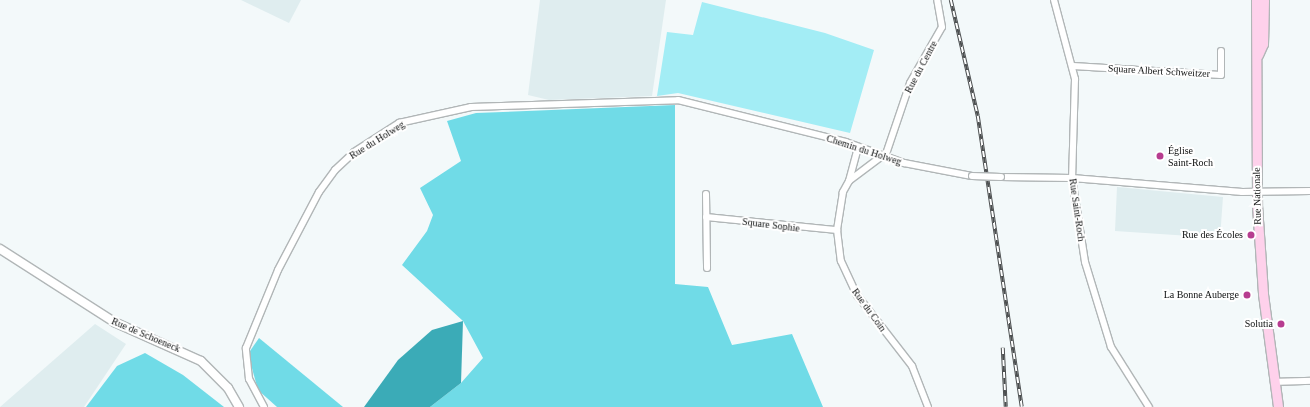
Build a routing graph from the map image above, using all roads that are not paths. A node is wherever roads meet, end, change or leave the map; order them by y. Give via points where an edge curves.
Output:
1 (937, 0) edge
2 (1054, 0) edge
3 (1256, 0) edge
4 (1264, 0) edge
5 (1221, 51) dead end
6 (1258, 55) junction
7 (1074, 66) junction
8 (660, 101) joint
9 (858, 147) junction
10 (884, 157) junction
11 (1072, 178) junction
12 (849, 181) junction
13 (1256, 192) junction
14 (1310, 192) edge
15 (706, 194) dead end
16 (706, 217) junction
17 (836, 230) junction
18 (0, 249) edge
19 (707, 268) dead end
20 (1310, 381) edge
21 (1274, 382) junction
22 (239, 407) edge
23 (264, 407) edge
24 (928, 407) edge
25 (1148, 407) edge
26 (1278, 407) edge

1 - 10 street, Rue du Centre via 942,27 910,83
2 - 7 street, Rue Saint-Roch
3 - 6 main road, Rue Nationale
4 - 6 main road, Rue Nationale via 1263,44
5 - 7 street, Square Albert Schweitzer via 1221,75
6 - 13 main road, Rue Nationale
7 - 11 street, Rue Saint-Roch via 1077,99
8 - 9 street, Chemin du Holweg via 678,100
8 - 23 street, Rue du Holweg via 451,110 400,123 354,152 335,170 300,225 246,348 249,379
9 - 10 street, Chemin du Holweg
9 - 12 street, Rue du Coin
10 - 11 street, Chemin du Holweg, bridge via 972,176
10 - 12 street
11 - 13 street
11 - 25 street, Rue Saint-Roch via 1097,309 1122,368
12 - 17 street, Rue du Coin
13 - 14 street
13 - 21 main road, Rue Nationale via 1263,294
15 - 16 street
16 - 17 street, Square Sophie
16 - 19 street
17 - 24 street, Rue du Coin via 849,282 912,366
18 - 22 main road, Rue de Schoeneck via 105,317 201,361 228,388
20 - 21 street
21 - 26 main road, Rue Nationale

